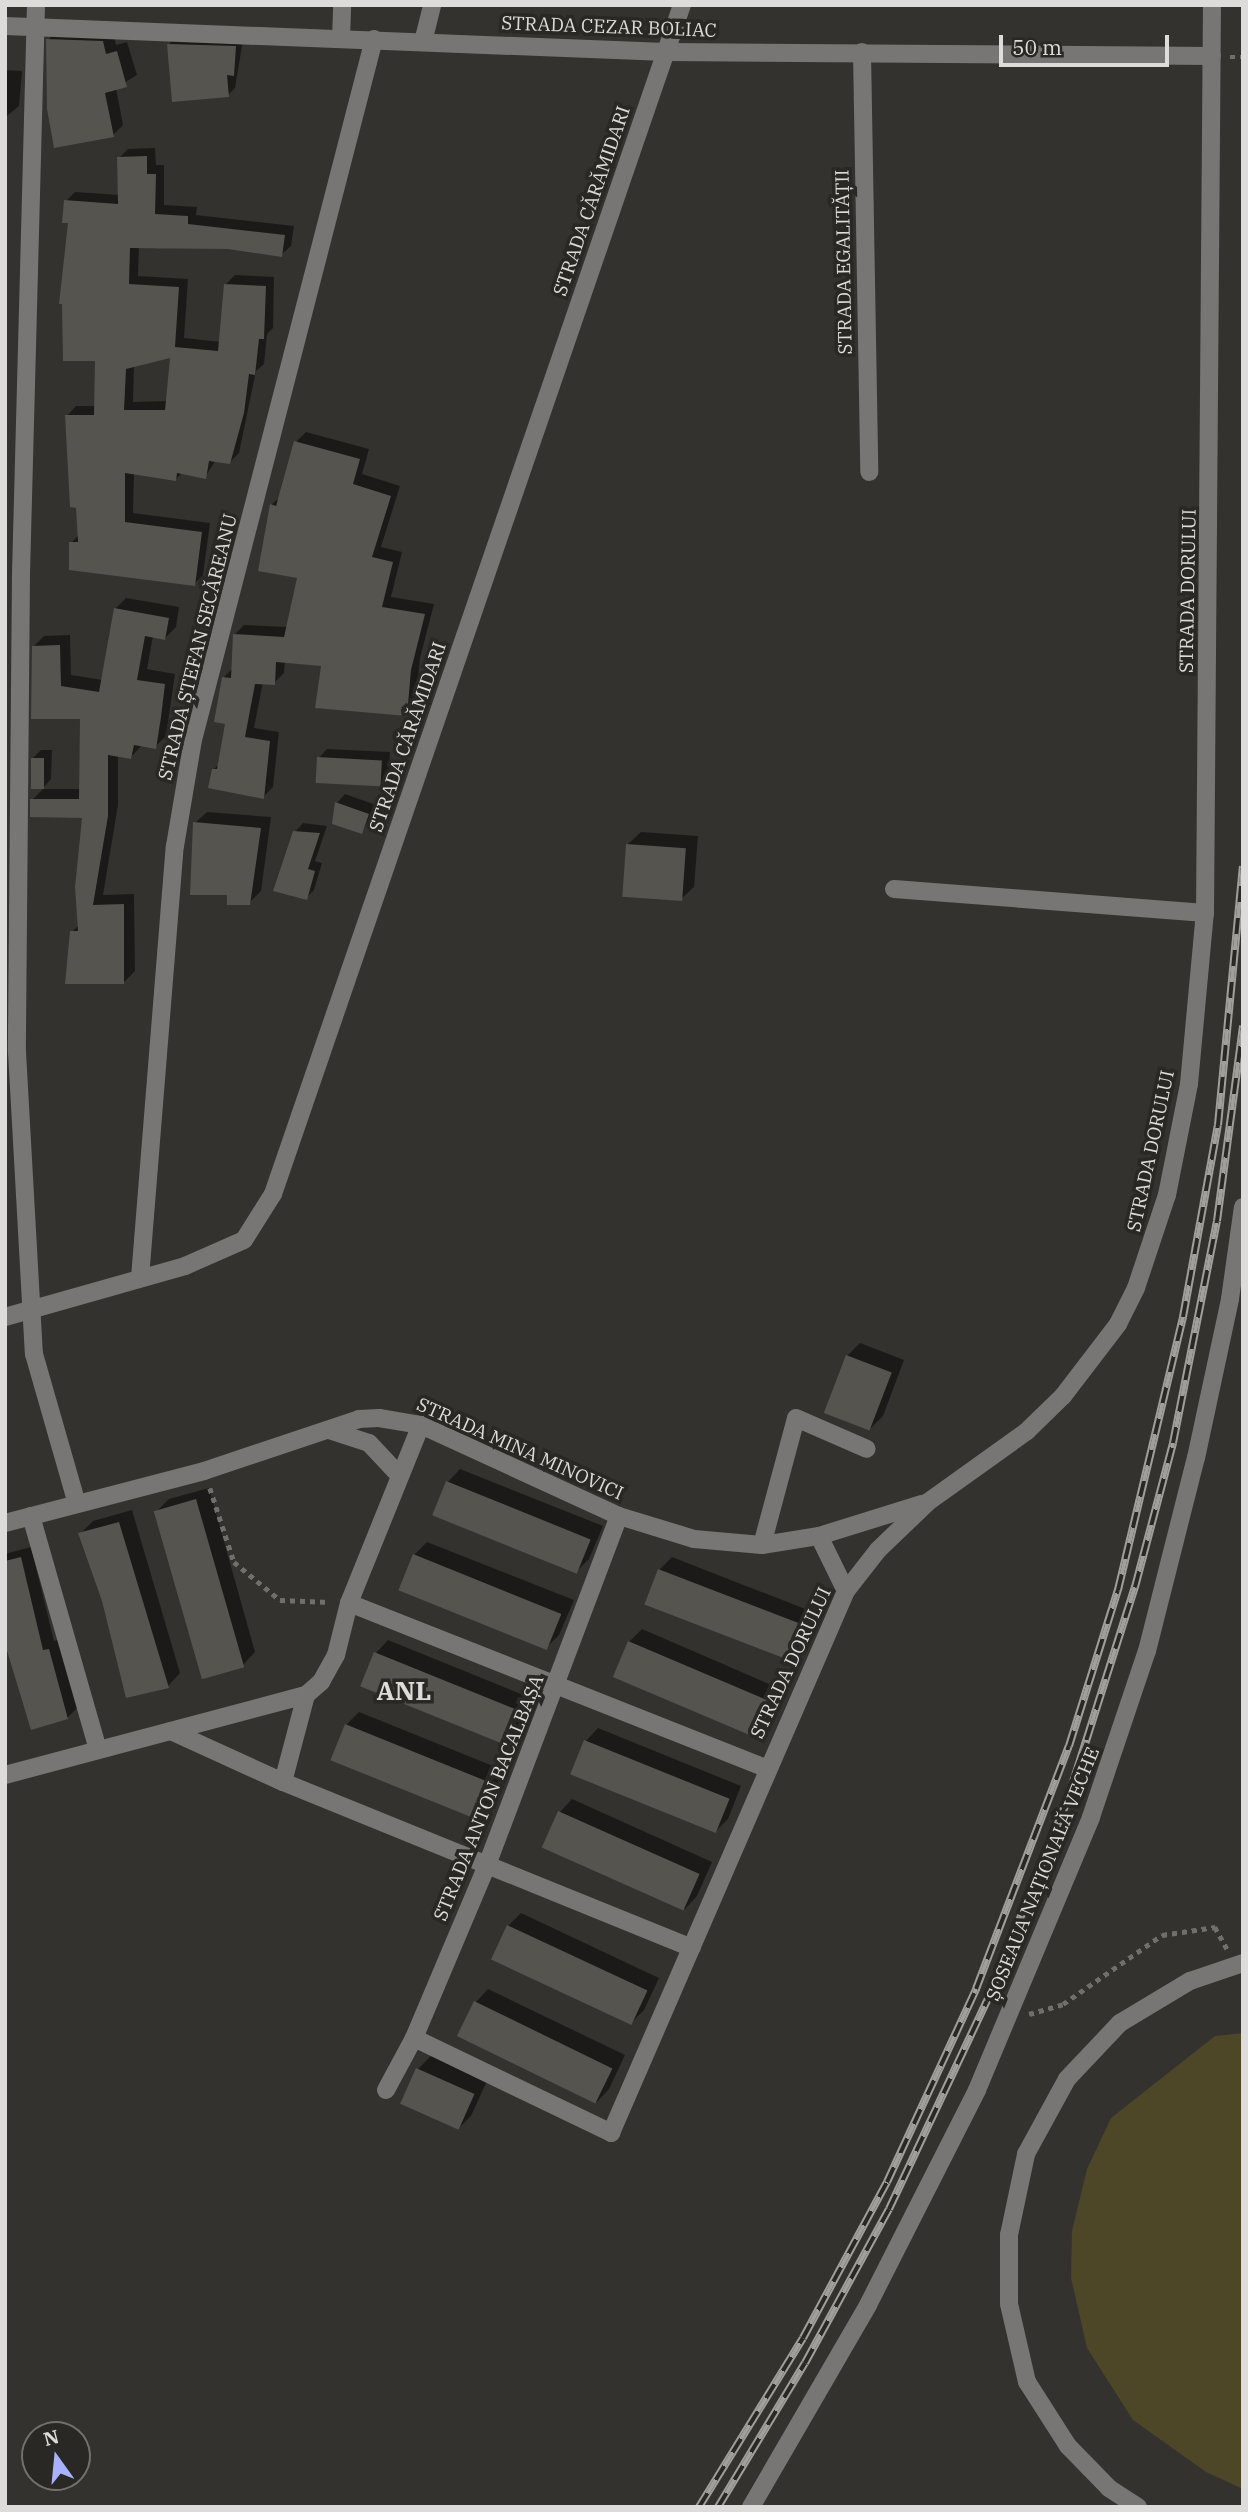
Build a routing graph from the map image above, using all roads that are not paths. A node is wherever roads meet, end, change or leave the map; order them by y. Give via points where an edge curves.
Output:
1 (36, 5) edge
2 (342, 5) edge
3 (432, 5) edge
4 (682, 5) edge
5 (1212, 5) edge
6 (5, 26) edge
7 (37, 29) junction
8 (341, 39) junction
9 (373, 39) junction
10 (423, 41) junction
11 (665, 52) junction
12 (862, 52) junction
13 (1212, 56) junction
14 (869, 472) dead end
15 (13, 574) edge
16 (894, 889) dead end
17 (1205, 913) junction
18 (11, 1053) edge
19 (1243, 1207) edge
20 (139, 1279) junction
21 (30, 1310) junction
22 (5, 1317) edge
23 (421, 1425) junction
24 (329, 1430) junction
25 (867, 1449) dead end
26 (398, 1474) junction
27 (928, 1502) junction
28 (77, 1504) junction
29 (31, 1516) junction
30 (619, 1516) junction
31 (5, 1523) edge
32 (819, 1536) junction
33 (762, 1545) junction
34 (846, 1591) junction
35 (349, 1603) junction
36 (557, 1683) junction
37 (306, 1695) junction
38 (171, 1731) junction
39 (98, 1749) junction
40 (766, 1768) junction
41 (5, 1775) edge
42 (283, 1782) junction
43 (487, 1864) junction
44 (692, 1948) junction
45 (1238, 1963) edge
46 (414, 2038) junction
47 (386, 2090) dead end
48 (751, 2507) edge
49 (1138, 2507) edge

1 - 7 street
2 - 8 street
3 - 10 street
4 - 11 street, STRADA CĂRĂMIDARI
5 - 13 street, STRADA DORULUI
6 - 7 street, STRADA CEZAR BOLIAC
7 - 8 street, STRADA CEZAR BOLIAC
7 - 15 street
8 - 9 street, STRADA CEZAR BOLIAC
9 - 10 street, STRADA CEZAR BOLIAC
9 - 20 street, STRADA ȘTEFAN SECĂREANU via 193,740 175,846
10 - 11 street, STRADA CEZAR BOLIAC
11 - 12 street, STRADA CEZAR BOLIAC
11 - 20 street, STRADA CĂRĂMIDARI via 273,1194 244,1240 185,1266
12 - 13 street, STRADA CEZAR BOLIAC
12 - 14 street, STRADA EGALITĂȚII
13 - 17 street, STRADA DORULUI
15 - 18 street
16 - 17 street
17 - 27 street, STRADA DORULUI via 1197,1014 1180,1131 1161,1216 1136,1289 1118,1324 1063,1396 1027,1431
18 - 21 street
19 - 48 street, ȘOSEAUA NAȚIONALĂ VECHE via 1216,1364 1147,1651 1091,1817 977,2090 868,2305
20 - 21 street, STRADA CĂRĂMIDARI
21 - 22 street, STRADA CĂRĂMIDARI
21 - 28 street via 34,1354
23 - 24 street, STRADA MINA MINOVICI via 379,1418
23 - 26 street
23 - 30 street, STRADA MINA MINOVICI
24 - 26 street via 369,1443
24 - 28 street, STRADA MINA MINOVICI via 204,1471
25 - 33 street via 796,1418
26 - 35 street
27 - 32 street, STRADA MINA MINOVICI
27 - 34 street, STRADA DORULUI via 878,1550
28 - 29 street, STRADA MINA MINOVICI
29 - 31 street, STRADA MINA MINOVICI
29 - 39 street
30 - 33 street, STRADA MINA MINOVICI via 694,1539
30 - 36 street, STRADA ANTON BACALBAȘA
32 - 33 street, STRADA MINA MINOVICI
32 - 34 street
34 - 40 street, STRADA DORULUI
35 - 36 street
35 - 37 street via 336,1655 321,1682
36 - 40 street
36 - 43 street, STRADA ANTON BACALBAȘA
37 - 38 street
37 - 42 street
38 - 39 street
38 - 42 street
39 - 41 street
40 - 44 street, STRADA DORULUI
42 - 43 street
43 - 44 street
43 - 46 street, STRADA ANTON BACALBAȘA
44 - 46 street, STRADA DORULUI via 611,2133
45 - 49 street via 1190,1981 1120,2023 1067,2079 1026,2154 1009,2235 1009,2304 1027,2382 1068,2446 1109,2488
46 - 47 street, STRADA ANTON BACALBAȘA

